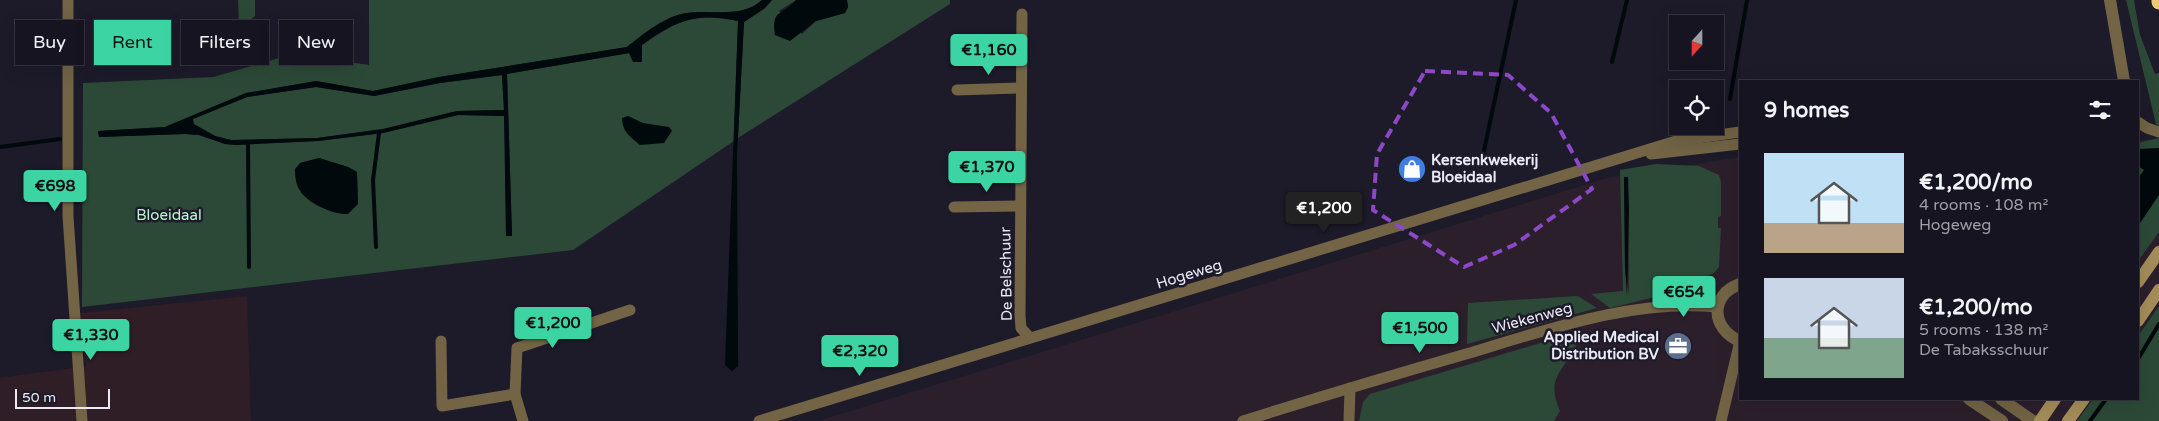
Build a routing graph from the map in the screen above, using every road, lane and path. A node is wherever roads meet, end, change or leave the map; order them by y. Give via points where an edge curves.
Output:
1 (68, 0) edge
2 (2110, 0) edge
3 (1022, 14) dead end
4 (2124, 80) edge
5 (1021, 88) junction
6 (958, 90) dead end
7 (2139, 123) edge
8 (1739, 132) edge
9 (2159, 132) edge
10 (1739, 144) edge
11 (1627, 156) junction
12 (954, 206) dead end
13 (1020, 206) junction
14 (2159, 252) edge
15 (2139, 281) edge
16 (1739, 285) edge
17 (2159, 290) edge
18 (1718, 307) junction
19 (630, 310) dead end
20 (2139, 320) edge
21 (1030, 338) junction
22 (1739, 340) edge
23 (441, 341) dead end
24 (1739, 345) edge
25 (1350, 388) junction
26 (515, 394) junction
27 (1970, 400) edge
28 (2002, 400) edge
29 (2054, 400) edge
30 (2083, 400) edge
31 (82, 421) edge
32 (523, 421) edge
33 (759, 421) edge
34 (1243, 421) edge
35 (1350, 421) edge
36 (1721, 421) edge
37 (2002, 421) edge
38 (2033, 421) edge
39 (2040, 421) edge
40 (2068, 421) edge

1 - 31 street via 68,216
2 - 4 street
3 - 5 street, De Belschuur
5 - 6 street
5 - 13 street, De Belschuur
7 - 9 street
8 - 11 street, Hogeweg via 1676,141
10 - 11 street, Hogeweg
11 - 21 street, Hogeweg
12 - 13 street, De Belschuur
13 - 21 street, De Belschuur via 1020,322
14 - 15 main road
16 - 18 street via 1724,294
17 - 20 main road
18 - 22 street via 1725,332
18 - 25 street, Wiekenweg via 1686,304 1595,318
19 - 26 street via 517,348
21 - 33 street, Hogeweg
23 - 26 street via 442,406
24 - 36 street
25 - 34 street, Wiekenweg
25 - 35 street
26 - 32 street
27 - 37 street
28 - 38 street
29 - 39 main road
30 - 40 main road

